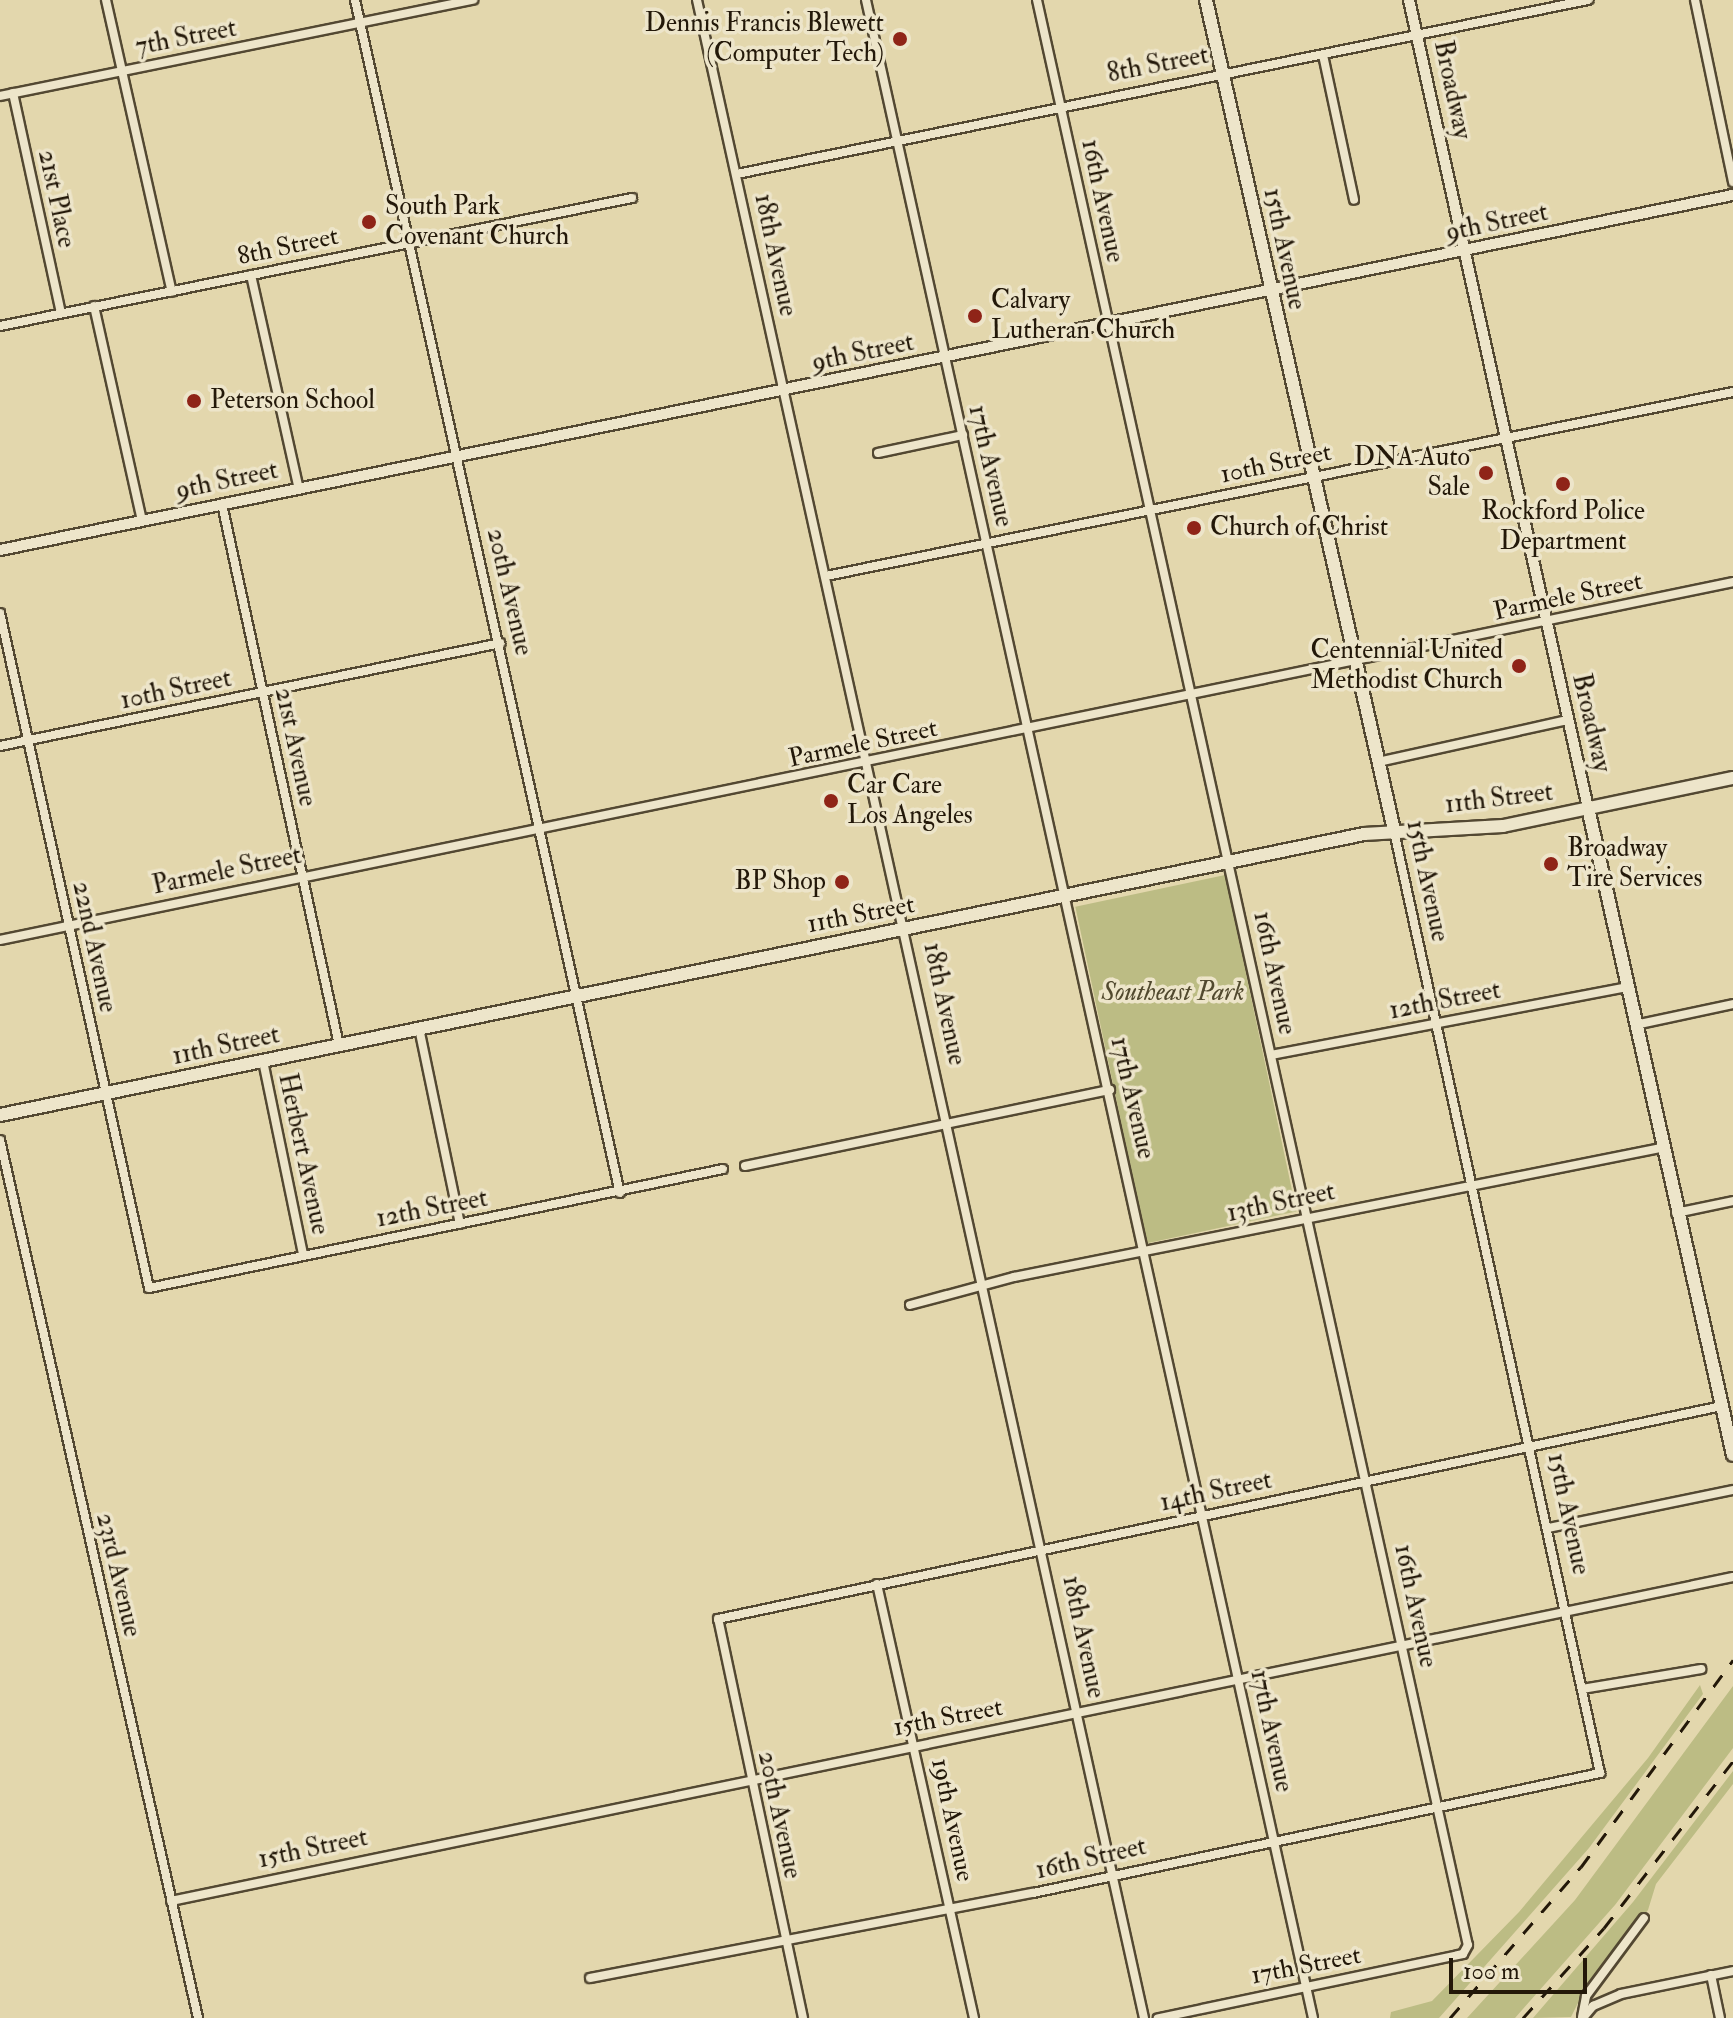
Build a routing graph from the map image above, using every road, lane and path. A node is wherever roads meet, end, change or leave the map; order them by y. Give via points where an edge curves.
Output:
1 (106, 0) edge
2 (355, 0) edge
3 (473, 0) edge
4 (697, 0) edge
5 (866, 0) edge
6 (1037, 0) edge
7 (1206, 0) edge
8 (1409, 0) edge
9 (1588, 0) edge
10 (1695, 0) edge
11 (1550, 4) edge
12 (360, 24) junction
13 (1418, 36) junction
14 (1323, 55) junction
15 (122, 71) junction
16 (1223, 72) junction
17 (13, 93) junction
18 (0, 96) edge
19 (1060, 105) junction
20 (897, 141) junction
21 (737, 174) junction
22 (1733, 182) edge
23 (1733, 195) edge
24 (632, 198) dead end
25 (1354, 200) dead end
26 (409, 243) junction
27 (1464, 253) junction
28 (251, 275) junction
29 (172, 292) junction
30 (1271, 292) junction
31 (94, 306) junction
32 (61, 313) junction
33 (1108, 323) junction
34 (0, 326) edge
35 (946, 358) junction
36 (785, 392) junction
37 (1733, 392) edge
38 (963, 435) junction
39 (1507, 438) junction
40 (878, 453) dead end
41 (457, 457) junction
42 (1313, 477) junction
43 (299, 489) junction
44 (222, 504) junction
45 (1151, 509) junction
46 (142, 521) junction
47 (987, 543) junction
48 (0, 550) edge
49 (826, 576) junction
50 (1733, 582) edge
51 (0, 613) edge
52 (1547, 622) junction
53 (501, 643) junction
54 (1355, 661) junction
55 (263, 692) junction
56 (1192, 693) junction
57 (1567, 720) junction
58 (1028, 729) junction
59 (30, 740) junction
60 (0, 746) edge
61 (1378, 762) junction
62 (866, 765) junction
63 (1733, 778) edge
64 (1588, 808) junction
65 (541, 829) junction
66 (1394, 830) junction
67 (1229, 862) junction
68 (301, 875) junction
69 (1066, 896) junction
70 (70, 925) junction
71 (907, 928) junction
72 (0, 940) edge
73 (1626, 987) junction
74 (579, 995) junction
75 (1733, 1004) edge
76 (1436, 1022) junction
77 (1635, 1025) junction
78 (419, 1028) junction
79 (339, 1045) junction
80 (1271, 1055) junction
81 (263, 1061) junction
82 (1110, 1090) junction
83 (107, 1093) junction
84 (0, 1115) edge
85 (949, 1123) junction
86 (0, 1140) edge
87 (1661, 1148) junction
88 (745, 1166) dead end
89 (723, 1169) dead end
90 (1472, 1184) junction
91 (620, 1193) junction
92 (1733, 1201) edge
93 (1676, 1213) junction
94 (1309, 1218) junction
95 (460, 1224) junction
96 (1146, 1251) junction
97 (303, 1255) junction
98 (985, 1284) junction
99 (149, 1288) joint
100 (910, 1305) dead end
101 (1722, 1406) junction
102 (1531, 1448) junction
103 (1733, 1455) edge
104 (1367, 1481) junction
105 (1733, 1490) edge
106 (1204, 1514) junction
107 (1548, 1528) junction
108 (1044, 1548) junction
109 (1733, 1577) edge
110 (877, 1584) junction
111 (1567, 1610) junction
112 (718, 1619) joint
113 (1403, 1644) junction
114 (1701, 1669) dead end
115 (1239, 1678) junction
116 (1582, 1689) junction
117 (1079, 1713) junction
118 (916, 1744) junction
119 (1600, 1773) joint
120 (751, 1779) junction
121 (1438, 1809) junction
122 (1274, 1841) junction
123 (1113, 1874) junction
124 (171, 1901) junction
125 (950, 1907) junction
126 (1644, 1918) dead end
127 (786, 1941) junction
128 (1463, 1954) joint
129 (1733, 1971) edge
130 (1711, 1975) junction
131 (590, 1978) dead end
132 (1307, 1987) junction
133 (198, 2018) edge
134 (803, 2018) edge
135 (974, 2018) edge
136 (1144, 2018) edge
137 (1158, 2018) edge
138 (1313, 2018) edge
139 (1582, 2018) edge
140 (1720, 2018) edge

1 - 15 street
2 - 12 street, 20th Avenue
3 - 12 street, 7th Street
4 - 21 street, 18th Avenue
5 - 20 street, 17th Avenue
6 - 19 street, 16th Avenue
7 - 16 main road, 15th Avenue
8 - 13 street, Broadway
9 - 11 street, 8th Street
10 - 22 street
11 - 13 street, 8th Street
12 - 15 street, 7th Street
12 - 26 street, 20th Avenue
13 - 14 street, 8th Street
13 - 27 street, Broadway
14 - 16 street, 8th Street
14 - 25 street
15 - 17 street, 7th Street
15 - 29 street
16 - 19 street, 8th Street
16 - 30 main road, 15th Avenue
17 - 18 street, 7th Street
17 - 32 street, 21st Place
19 - 20 street, 8th Street
19 - 33 street, 16th Avenue
20 - 21 street, 8th Street
20 - 35 street, 17th Avenue
21 - 36 street, 18th Avenue
23 - 27 street, 9th Street
24 - 26 street, 8th Street
26 - 28 street, 8th Street
26 - 41 street, 20th Avenue
27 - 30 street, 9th Street
27 - 39 street, Broadway
28 - 29 street, 8th Street
28 - 43 street
29 - 31 street, 8th Street
30 - 33 street, 9th Street
30 - 42 main road, 15th Avenue
31 - 32 street, 8th Street
31 - 46 street
32 - 34 street, 8th Street
33 - 35 street, 9th Street
33 - 45 street, 16th Avenue
35 - 36 street, 9th Street
35 - 38 street, 17th Avenue
36 - 41 street, 9th Street
36 - 49 street, 18th Avenue
37 - 39 street, 10th Street
38 - 40 street
38 - 47 street, 17th Avenue
39 - 42 street, 10th Street
39 - 52 street, Broadway
41 - 43 street, 9th Street
41 - 53 street, 20th Avenue
42 - 45 street, 10th Street
42 - 54 main road, 15th Avenue
43 - 44 street, 9th Street
44 - 46 street, 9th Street
44 - 55 street, 21st Avenue
45 - 47 street, 10th Street
45 - 56 street, 16th Avenue
46 - 48 street, 9th Street
47 - 49 street, 10th Street
47 - 58 street, 17th Avenue
49 - 62 street, 18th Avenue
50 - 52 street, Parmele Street
51 - 59 street, 22nd Avenue
52 - 54 street, Parmele Street
52 - 57 street, Broadway
53 - 55 street, 10th Street
53 - 65 street, 20th Avenue
54 - 56 street, Parmele Street
54 - 61 main road, 15th Avenue
55 - 59 street, 10th Street
55 - 68 street, 21st Avenue
56 - 58 street, Parmele Street
56 - 67 street, 16th Avenue
57 - 61 street
57 - 64 street, Broadway
58 - 62 street, Parmele Street
58 - 69 street, 17th Avenue
59 - 60 street, 10th Street
59 - 70 street, 22nd Avenue
61 - 66 main road, 15th Avenue
62 - 65 street, Parmele Street
62 - 71 street, 18th Avenue
63 - 64 main road, 11th Street
64 - 66 main road, 11th Street via 1485,828
64 - 73 main road, Broadway
65 - 68 street, Parmele Street
65 - 74 street, 20th Avenue
66 - 67 main road, 11th Street
66 - 76 street, 15th Avenue
67 - 69 main road, 11th Street
67 - 80 street, 16th Avenue
68 - 70 street, Parmele Street
68 - 79 street, 21st Avenue
69 - 71 main road, 11th Street
69 - 82 street, 17th Avenue
70 - 72 street, Parmele Street
70 - 83 street, 22nd Avenue
71 - 74 main road, 11th Street
71 - 85 street, 18th Avenue
73 - 76 street, 12th Street
73 - 77 main road, Broadway
74 - 78 main road, 11th Street
74 - 91 street, 20th Avenue
75 - 77 street
76 - 80 street, 12th Street
76 - 90 street, 15th Avenue
77 - 87 main road, Broadway
78 - 79 main road, 11th Street
78 - 95 street
79 - 81 main road, 11th Street
80 - 94 street, 16th Avenue
81 - 83 main road, 11th Street
81 - 97 street, Herbert Avenue
82 - 85 street
82 - 96 street, 17th Avenue
83 - 84 main road, 11th Street
83 - 99 street, 22nd Avenue
85 - 88 street
85 - 98 street, 18th Avenue
86 - 124 street, 23rd Avenue
87 - 90 street, 13th Street
87 - 93 main road, Broadway
89 - 91 street, 12th Street
90 - 94 street, 13th Street
90 - 102 street, 15th Avenue
91 - 95 street, 12th Street
92 - 93 street
93 - 101 main road, Broadway
94 - 96 street, 13th Street
94 - 104 street, 16th Avenue
95 - 97 street, 12th Street
96 - 98 street, 13th Street
96 - 106 street, 17th Avenue
97 - 99 street, 12th Street
98 - 100 street, 13th Street
98 - 108 street, 18th Avenue
101 - 102 street, 14th Street
101 - 103 main road, Broadway
102 - 104 street, 14th Street
102 - 107 street, 15th Avenue
104 - 106 street, 14th Street
104 - 113 street, 16th Avenue
105 - 107 street
106 - 108 street, 14th Street
106 - 115 street, 17th Avenue
107 - 111 street, 15th Avenue
108 - 110 street, 14th Street
108 - 117 street, 18th Avenue
109 - 111 street, 15th Street
110 - 112 street, 14th Street
110 - 118 street, 19th Avenue
111 - 113 street, 15th Street
111 - 116 street, 15th Avenue
112 - 120 street, 20th Avenue
113 - 115 street, 15th Street
113 - 121 street, 16th Avenue
114 - 116 street
115 - 117 street, 15th Street
115 - 122 street, 17th Avenue
116 - 119 street, 15th Avenue
117 - 118 street, 15th Street
117 - 123 street, 18th Avenue
118 - 120 street, 15th Street
118 - 125 street, 19th Avenue
119 - 121 street, 16th Street
120 - 124 street, 15th Street
120 - 127 street, 20th Avenue
121 - 122 street, 16th Street
121 - 128 street, 16th Avenue via 1468,1945
122 - 123 street, 16th Street
122 - 132 street, 17th Avenue
123 - 125 street, 16th Street
123 - 136 street, 18th Avenue
124 - 133 street, 23rd Avenue
125 - 127 street, 16th Street
125 - 135 street, 19th Avenue
126 - 139 street via 1586,1996
127 - 131 street, 16th Street
127 - 134 street, 20th Avenue
128 - 132 street, 17th Street
129 - 130 street
130 - 139 street via 1621,1994 1593,2006
130 - 140 street
132 - 137 street, 17th Street
132 - 138 street, 17th Avenue

